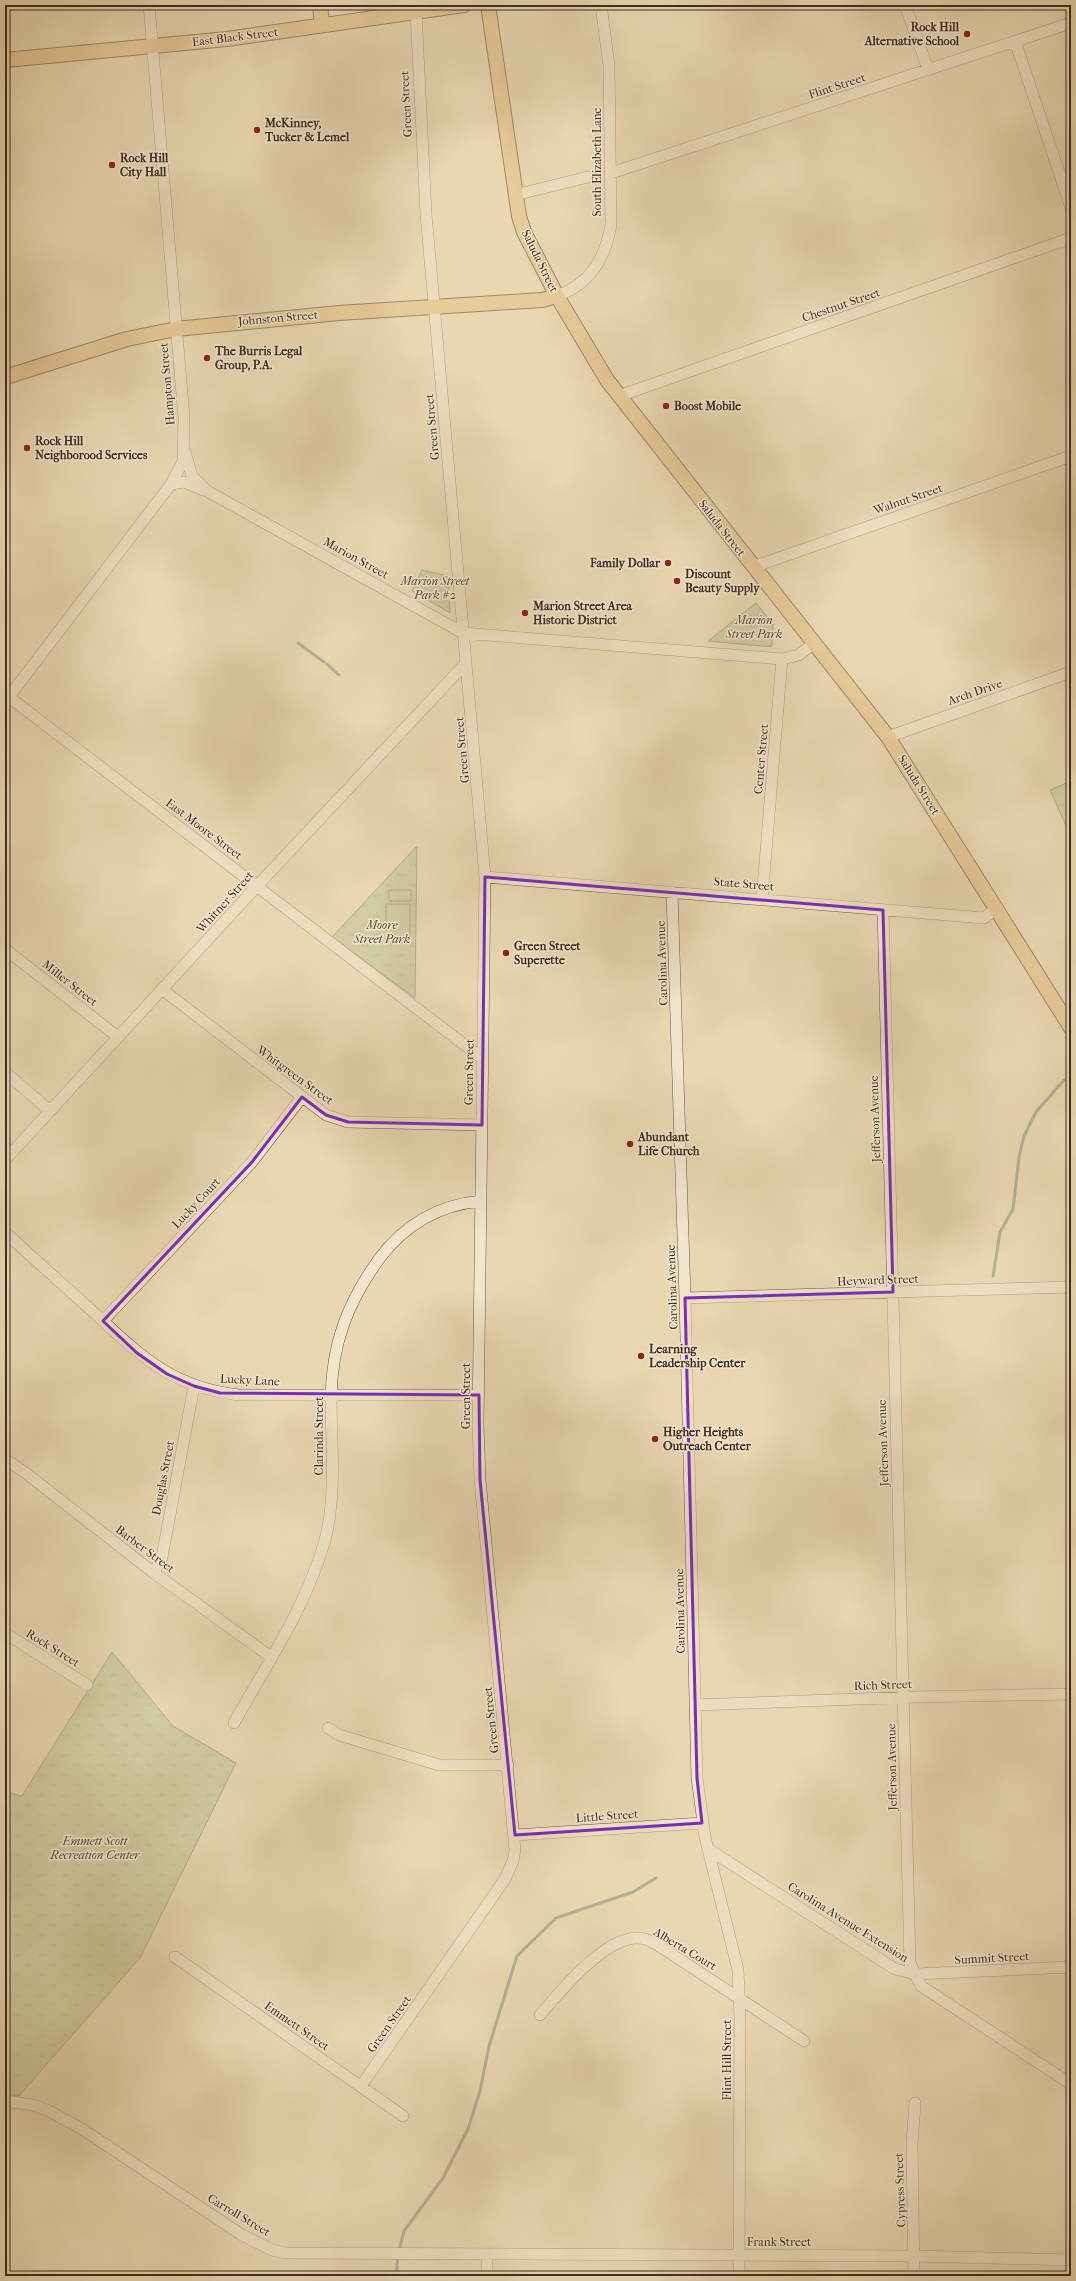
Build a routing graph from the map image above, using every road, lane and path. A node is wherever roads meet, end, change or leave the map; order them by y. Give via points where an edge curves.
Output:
1 (149, 5) edge
2 (320, 5) edge
3 (464, 5) edge
4 (488, 5) edge
5 (601, 5) edge
6 (905, 5) edge
7 (416, 12) junction
8 (1071, 23) edge
9 (322, 25) junction
10 (1015, 42) junction
11 (151, 46) junction
12 (5, 60) edge
13 (928, 69) junction
14 (611, 173) junction
15 (588, 177) dead end
16 (515, 195) junction
17 (1071, 208) edge
18 (1071, 238) edge
19 (556, 296) junction
20 (434, 307) junction
21 (176, 329) junction
22 (5, 377) edge
23 (619, 396) junction
24 (185, 451) junction
25 (1071, 456) edge
26 (171, 484) junction
27 (207, 491) junction
28 (753, 567) junction
29 (463, 633) junction
30 (814, 642) junction
31 (782, 659) junction
32 (466, 663) junction
33 (1071, 672) edge
34 (6, 697) edge
35 (888, 737) junction
36 (485, 877) junction
37 (257, 886) junction
38 (672, 892) junction
39 (762, 899) junction
40 (997, 908) junction
41 (883, 910) junction
42 (7, 954) edge
43 (163, 990) junction
44 (1071, 1028) edge
45 (118, 1037) junction
46 (483, 1059) junction
47 (5, 1072) edge
48 (302, 1097) junction
49 (50, 1111) junction
50 (482, 1125) junction
51 (5, 1160) edge
52 (481, 1201) junction
53 (5, 1232) edge
54 (1071, 1287) edge
55 (892, 1292) junction
56 (685, 1298) junction
57 (103, 1321) junction
58 (194, 1386) junction
59 (479, 1395) junction
60 (331, 1396) junction
61 (5, 1459) edge
62 (154, 1573) junction
63 (5, 1633) edge
64 (271, 1657) junction
65 (87, 1684) dead end
66 (1071, 1694) edge
67 (903, 1697) junction
68 (695, 1704) junction
69 (234, 1723) dead end
70 (328, 1728) dead end
71 (508, 1765) junction
72 (702, 1823) junction
73 (515, 1835) junction
74 (708, 1849) junction
75 (175, 1957) dead end
76 (1071, 1967) edge
77 (915, 1974) junction
78 (740, 1998) junction
79 (540, 2016) dead end
80 (804, 2041) dead end
81 (1071, 2084) edge
82 (361, 2086) junction
83 (5, 2101) edge
84 (915, 2103) dead end
85 (403, 2116) dead end
86 (487, 2254) junction
87 (739, 2255) junction
88 (914, 2256) junction
89 (1071, 2260) edge
90 (487, 2276) edge
91 (739, 2276) edge
92 (914, 2276) edge

1 - 11 street, Hampton Street
2 - 9 main road
3 - 7 main road, East Black Street
4 - 16 main road, Saluda Street
5 - 14 street, South Elizabeth Lane via 609,66
6 - 13 street
7 - 9 main road, East Black Street
7 - 20 street, Green Street via 421,133
8 - 10 street, Flint Street
9 - 11 main road, East Black Street via 227,39
10 - 13 street, Flint Street
10 - 17 street
11 - 12 main road, East Black Street
11 - 21 street, Hampton Street
13 - 14 street, Flint Street
14 - 19 street, South Elizabeth Lane via 611,225 603,253 584,280 571,291
15 - 16 street
16 - 19 main road, Saluda Street via 524,232
18 - 23 street, Chestnut Street
19 - 20 main road, Johnston Street via 542,300
19 - 23 main road, Saluda Street
20 - 21 main road, Johnston Street via 273,318
20 - 29 street, Green Street
21 - 22 main road, Johnston Street via 127,339
21 - 24 street, Hampton Street
23 - 28 main road, Saluda Street
24 - 26 street, Hampton Street via 181,469
24 - 27 street, Marion Street via 192,476
25 - 28 street, Walnut Street
26 - 27 street, Marion Street via 184,482 198,490
26 - 34 street, Hampton Street
27 - 29 street, Marion Street
28 - 30 main road, Saluda Street
29 - 31 street, Marion Street
29 - 32 street, Green Street
30 - 31 street via 799,655
30 - 35 main road, Saluda Street
31 - 39 street, Center Street
32 - 36 street, Green Street
32 - 37 street, Whitner Street
33 - 35 street, Arch Drive
34 - 37 street, East Moore Street
35 - 40 main road, Saluda Street
36 - 38 street, State Street
36 - 46 street, Green Street
37 - 43 street, Whitner Street
37 - 46 street, East Moore Street
38 - 39 street, State Street
38 - 56 street, Carolina Avenue
39 - 41 street, State Street
40 - 41 street, State Street via 984,918
40 - 44 main road, Saluda Street
41 - 55 street, Jefferson Avenue
42 - 45 street, Miller Street
43 - 45 street, Whitner Street
43 - 48 street, Whitgreen Street
45 - 49 street, Whitner Street
46 - 50 street, Green Street
47 - 49 street
48 - 50 street, Whitgreen Street via 326,1114 348,1122
48 - 57 street, Lucky Court via 252,1162
49 - 51 street, Whitner Street
50 - 52 street, Green Street
52 - 59 street, Green Street
52 - 60 street, Clarinda Street via 454,1205 422,1218 404,1231 384,1252 364,1279 347,1312 337,1346
53 - 57 street, Lucky Lane
54 - 55 street, Heyward Street
55 - 56 street, Heyward Street
55 - 67 street, Jefferson Avenue
56 - 68 street, Carolina Avenue
57 - 58 street, Lucky Lane via 152,1364
58 - 60 street, Lucky Lane via 239,1395
58 - 62 street, Douglas Street via 162,1557
59 - 60 street, Lucky Lane
59 - 71 street, Green Street via 480,1480
60 - 64 street, Clarinda Street via 332,1474 329,1522 315,1573
61 - 62 street, Barber Street
62 - 64 street, Barber Street
63 - 65 street, Rock Street
64 - 69 street, Clarinda Street
66 - 67 street, Rich Street
67 - 68 street, Rich Street
67 - 77 street, Jefferson Avenue via 910,1963
68 - 72 street, Carolina Avenue via 697,1778
70 - 71 street via 339,1735 428,1763 451,1766
71 - 73 street, Green Street
72 - 73 street, Little Street
72 - 74 street, Carolina Avenue
73 - 82 street, Green Street via 513,1861 505,1879
74 - 77 street, Carolina Avenue Extension via 895,1969
74 - 78 street, Flint Hill Street via 734,1952
75 - 82 street, Emmett Street
76 - 77 street, Summit Street
77 - 81 street, Carolina Avenue Extension via 921,1986
78 - 79 street, Alberta Court via 652,1942 631,1939 611,1947 589,1963
78 - 80 street, Alberta Court
78 - 87 street, Flint Hill Street
82 - 85 street, Emmett Street
83 - 86 street, Carroll Street via 33,2105 82,2129 242,2234 272,2250 286,2253
84 - 88 street, Cypress Street via 912,2144
86 - 87 street, Frank Street
86 - 90 street
87 - 88 street, Frank Street
87 - 91 street, Flint Hill Street
88 - 89 street, Frank Street
88 - 92 street, Cypress Street

